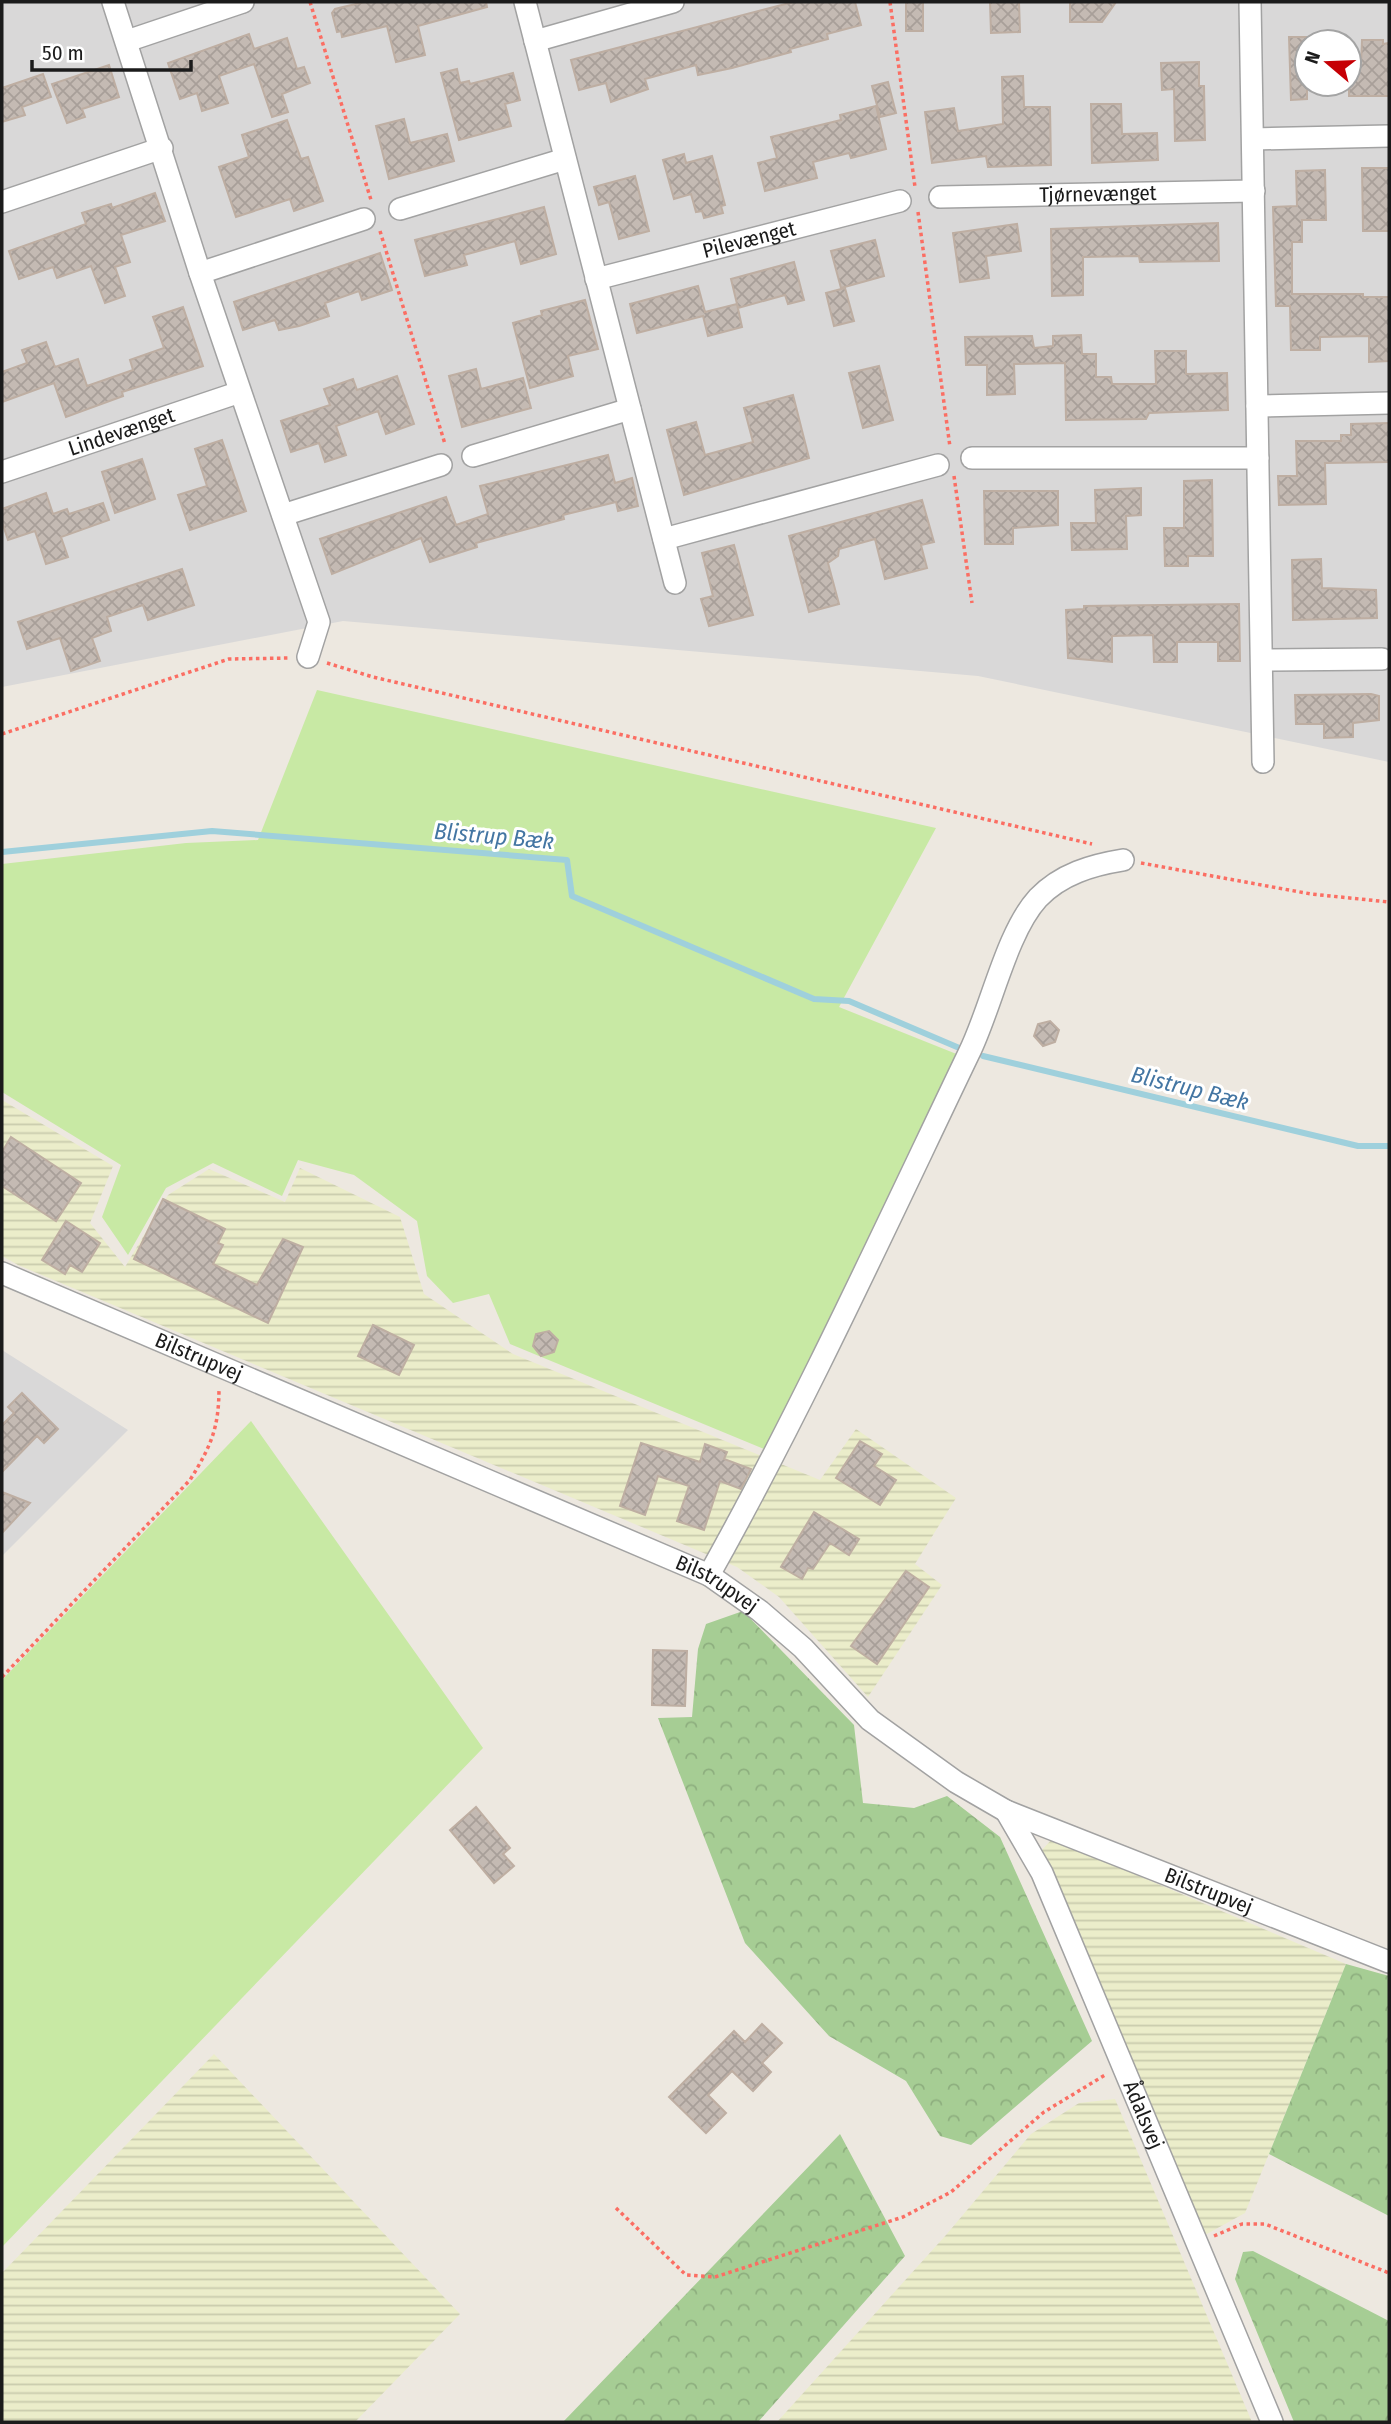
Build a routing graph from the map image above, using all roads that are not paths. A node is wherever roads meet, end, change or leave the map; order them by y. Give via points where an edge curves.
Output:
1 (113, 2) edge
2 (243, 2) edge
3 (524, 2) edge
4 (673, 2) edge
5 (1250, 2) edge
6 (127, 41) junction
7 (535, 41) junction
8 (1389, 136) edge
9 (1252, 139) junction
10 (162, 148) junction
11 (565, 159) junction
12 (1254, 191) junction
13 (940, 197) dead end
14 (2, 202) edge
15 (912, 203) road end
16 (400, 209) dead end
17 (364, 219) dead end
18 (200, 273) junction
19 (596, 279) junction
20 (240, 392) junction
21 (1389, 403) edge
22 (1257, 406) junction
23 (630, 410) junction
24 (473, 456) dead end
25 (1258, 458) junction
26 (441, 465) dead end
27 (2, 472) edge
28 (283, 515) junction
29 (664, 539) junction
30 (676, 583) dead end
31 (308, 657) road end
32 (1382, 659) dead end
33 (1262, 660) junction
34 (1264, 762) dead end
35 (1123, 860) road end
36 (2, 1273) edge
37 (709, 1575) junction
38 (1006, 1811) junction
39 (1389, 1962) edge
40 (1272, 2422) edge

1 - 6 street
2 - 6 street
3 - 7 street
4 - 7 street
5 - 9 street
6 - 10 street
7 - 11 street
8 - 9 street
9 - 12 street
10 - 14 street
10 - 18 street
11 - 16 street
11 - 19 street
12 - 13 street, Tjørnevænget
12 - 22 street
15 - 19 street, Pilevænget
17 - 18 street
18 - 20 street
19 - 23 street
20 - 27 street, Lindevænget
20 - 28 street
21 - 22 street
22 - 25 street
23 - 24 street
23 - 29 street
25 - 29 street via 954,463
25 - 33 street
26 - 28 street
28 - 31 street via 319,622
29 - 30 street
32 - 33 street
33 - 34 street
35 - 37 street via 1074,872 1038,899 1026,916 979,1032 771,1464
36 - 37 street, Bilstrupvej
37 - 38 street, Bilstrupvej via 803,1648 870,1720 956,1782
38 - 39 street, Bilstrupvej
38 - 40 street, Ådalsvej via 1042,1872

